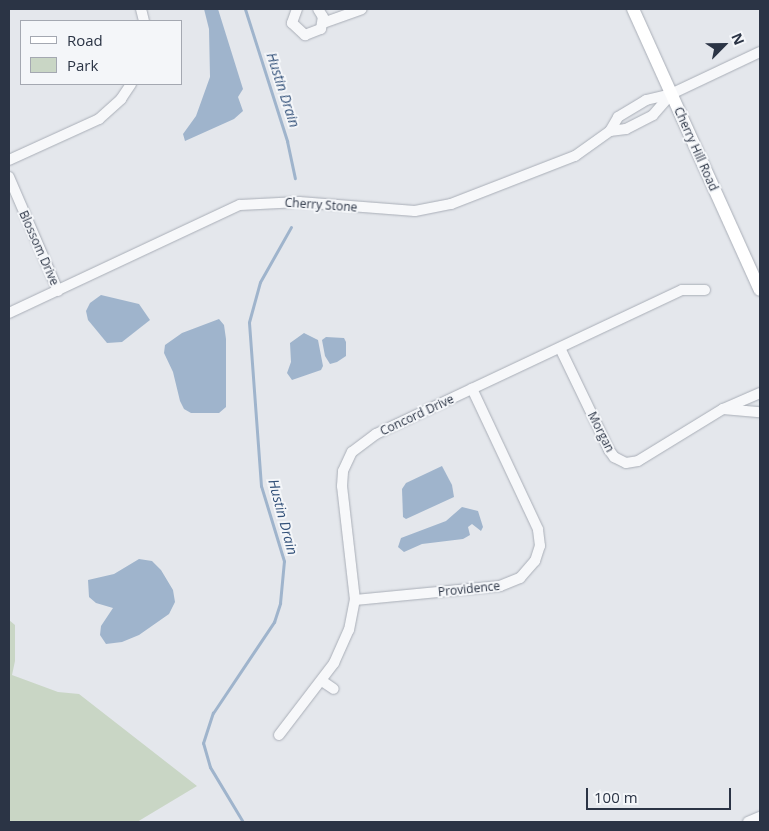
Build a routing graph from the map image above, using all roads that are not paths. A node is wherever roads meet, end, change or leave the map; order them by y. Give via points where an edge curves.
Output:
1 (297, 9) edge
2 (318, 9) edge
3 (362, 9) edge
4 (633, 9) edge
5 (323, 23) junction
6 (760, 52) edge
7 (130, 85) edge
8 (672, 94) junction
9 (610, 131) junction
10 (9, 160) edge
11 (9, 177) edge
12 (58, 290) junction
13 (705, 290) dead end
14 (760, 290) edge
15 (9, 313) edge
16 (560, 348) junction
17 (472, 389) junction
18 (760, 393) edge
19 (723, 409) junction
20 (760, 412) edge
21 (356, 600) junction
22 (322, 681) junction
23 (334, 689) dead end
24 (279, 735) dead end
25 (760, 817) edge
26 (748, 822) edge

1 - 5 street via 292,23 299,33 311,35
2 - 5 street
3 - 5 street
4 - 8 main road, Cherry Hill Road
6 - 8 street
7 - 10 street via 121,99 98,119
8 - 9 street, Cherry Stone via 653,115 626,129
8 - 9 street, Cherry Stone via 646,100 618,117
8 - 14 main road, Cherry Hill Road
9 - 12 street, Cherry Stone via 575,156 439,207 398,211 299,202 240,205
11 - 12 street, Blossom Drive
12 - 15 street, Cherry Stone
13 - 16 street, Concord Drive via 682,290
16 - 17 street, Concord Drive
16 - 19 street, Morgan via 609,450 620,461 638,460
17 - 21 street, Concord Drive via 367,438 346,462 342,486
17 - 21 street, Providence via 538,529 540,546 536,561 520,578 500,586
18 - 19 street, Morgan
19 - 20 street
21 - 22 street, Concord Drive via 344,646
22 - 23 street
22 - 24 street, Concord Drive
25 - 26 street

